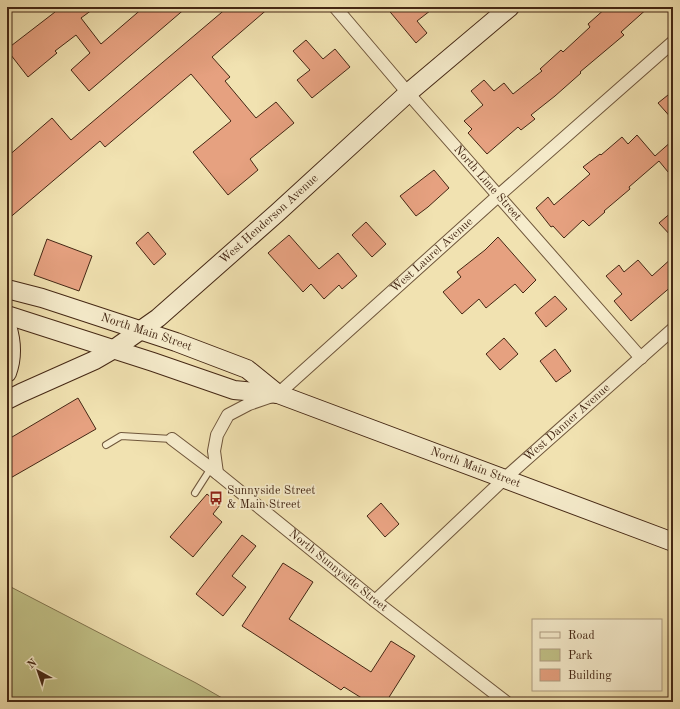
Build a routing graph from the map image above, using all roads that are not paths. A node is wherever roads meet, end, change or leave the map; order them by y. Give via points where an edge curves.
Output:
1 (335, 7) edge
2 (510, 7) edge
3 (673, 42) edge
4 (408, 93) junction
5 (498, 196) junction
6 (7, 289) edge
7 (7, 315) edge
8 (7, 326) edge
9 (673, 329) edge
10 (141, 331) junction
11 (114, 350) junction
12 (641, 358) junction
13 (7, 373) edge
14 (278, 394) junction
15 (7, 400) edge
16 (172, 439) joint
17 (106, 445) dead end
18 (214, 470) junction
19 (504, 479) junction
20 (195, 493) dead end
21 (672, 540) edge
22 (375, 601) junction
23 (506, 702) edge

1 - 4 street, North Lime Street
2 - 4 main road, West Henderson Avenue
3 - 5 street, West Laurel Avenue
4 - 5 street, North Lime Street
4 - 10 main road, West Henderson Avenue via 277,213
5 - 12 street, North Lime Street
5 - 14 street, West Laurel Avenue
6 - 10 main road, North Main Street
7 - 11 main road, North Main Street
8 - 13 main road via 12,349
9 - 12 street, West Danner Avenue
10 - 11 main road, West Henderson Avenue
10 - 14 main road, North Main Street via 247,369
11 - 14 main road, North Main Street via 234,390
11 - 15 main road, West Henderson Avenue
12 - 19 street, West Danner Avenue
14 - 18 street, West Laurel Avenue via 228,415 217,435
14 - 19 main road, North Main Street
16 - 17 lane via 122,436
16 - 18 street, North Sunnyside Street
18 - 20 lane
18 - 22 street, North Sunnyside Street
19 - 21 main road, North Main Street
19 - 22 street, West Danner Avenue
22 - 23 street, North Sunnyside Street

